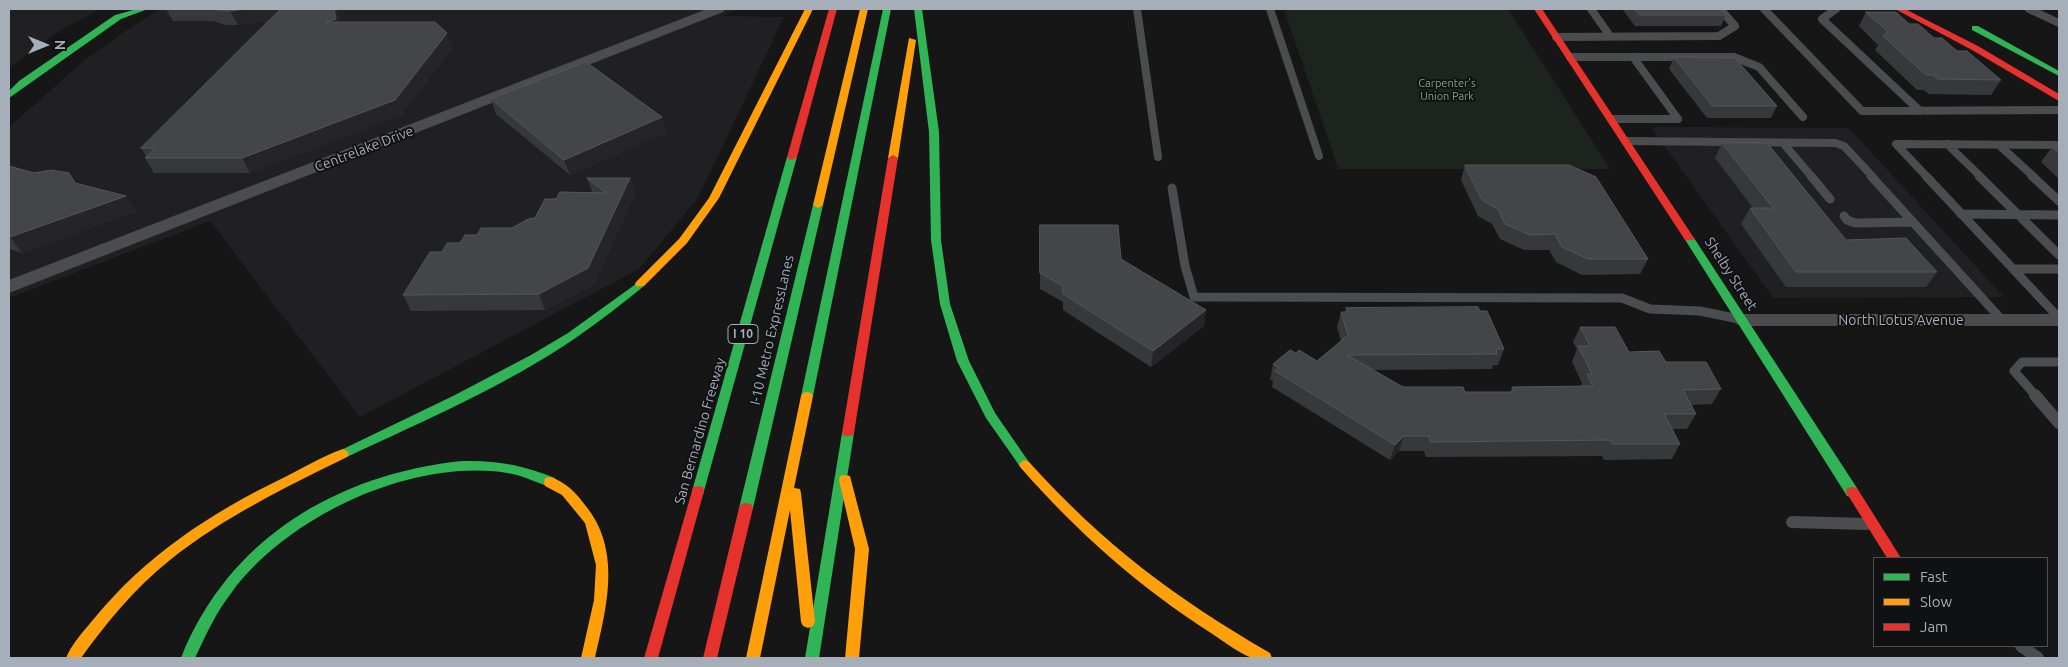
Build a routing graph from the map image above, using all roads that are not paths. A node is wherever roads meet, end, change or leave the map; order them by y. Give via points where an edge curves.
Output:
1 (144, 9) edge
2 (718, 9) edge
3 (809, 9) edge
4 (833, 9) edge
5 (864, 9) edge
6 (887, 9) edge
7 (918, 9) edge
8 (1137, 9) edge
9 (1270, 9) edge
10 (1538, 9) edge
11 (1591, 9) edge
12 (1720, 9) edge
13 (1764, 9) edge
14 (1836, 9) edge
15 (1899, 9) edge
16 (2029, 9) edge
17 (121, 13) edge
18 (1962, 21) dead end
19 (2059, 23) edge
20 (1610, 36) junction
21 (1556, 37) junction
22 (1570, 57) junction
23 (1633, 57) junction
24 (2059, 74) edge
25 (9, 95) edge
26 (2059, 98) edge
27 (2059, 110) edge
28 (1920, 111) junction
29 (1803, 117) dead end
30 (1610, 119) junction
31 (1625, 141) junction
32 (1783, 142) junction
33 (1947, 144) junction
34 (1999, 145) junction
35 (2059, 145) edge
36 (1319, 156) dead end
37 (1158, 157) dead end
38 (1172, 188) dead end
39 (1830, 199) dead end
40 (2059, 201) edge
41 (1961, 214) junction
42 (2019, 215) junction
43 (2059, 215) edge
44 (1844, 216) dead end
45 (1913, 222) junction
46 (2059, 255) edge
47 (2059, 269) edge
48 (2013, 270) junction
49 (9, 287) edge
50 (2059, 319) edge
51 (1743, 320) junction
52 (2002, 320) junction
53 (2059, 362) edge
54 (2059, 423) edge
55 (793, 464) junction
56 (843, 468) junction
57 (1792, 522) dead end
58 (1873, 525) junction
59 (1893, 557) edge
60 (2022, 647) edge
61 (73, 658) edge
62 (188, 658) edge
63 (588, 658) edge
64 (651, 658) edge
65 (710, 658) edge
66 (753, 658) edge
67 (812, 658) edge
68 (852, 658) edge
69 (1265, 658) edge
70 (2038, 658) edge

1 - 17 main road
2 - 49 street, Centrelake Drive
3 - 61 main road via 707,209 688,236 648,278 604,313 545,352 224,515 164,557 137,582
4 - 64 main road, San Bernardino Freeway / I 10
5 - 65 main road, I-10 Metro ExpressLanes
6 - 55 main road
7 - 56 main road
7 - 69 main road via 936,152 934,217 939,270 953,338 976,393 1002,434 1045,490 1107,549 1192,616
8 - 37 lane
9 - 36 lane
10 - 21 main road, Shelby Street
11 - 20 lane
12 - 20 lane via 1735,26 1719,36
13 - 28 lane via 1862,111
14 - 28 lane via 1822,19
15 - 26 main road via 1975,48
16 - 19 lane
17 - 25 main road
18 - 24 main road
20 - 21 lane
21 - 22 main road, Shelby Street
22 - 23 lane
22 - 30 main road, Shelby Street
23 - 29 lane via 1734,58 1759,66
23 - 30 lane via 1678,119
27 - 28 lane
30 - 31 main road, Shelby Street
31 - 32 lane
31 - 51 main road, Shelby Street
32 - 39 lane
32 - 45 lane via 1844,146
33 - 34 lane
33 - 41 lane via 1896,144
33 - 42 lane
34 - 35 lane
34 - 40 lane
38 - 51 lane via 1185,266 1194,297 1622,298 1650,309 1700,311
41 - 42 lane
41 - 48 lane
42 - 43 lane
42 - 46 lane
44 - 45 lane via 1855,223
45 - 52 lane
47 - 48 lane
48 - 50 lane
50 - 52 street, North Lotus Avenue
51 - 52 street, North Lotus Avenue
51 - 58 main road, Shelby Street
53 - 54 lane via 2022,362 2014,372
55 - 66 main road
55 - 67 main road
56 - 67 main road
56 - 68 main road via 862,549
57 - 58 lane
58 - 59 main road, Shelby Street
60 - 70 lane
62 - 63 main road via 201,625 226,588 292,526 331,502 376,482 424,469 477,464 527,471 551,482 572,497 590,520 603,566 602,591

